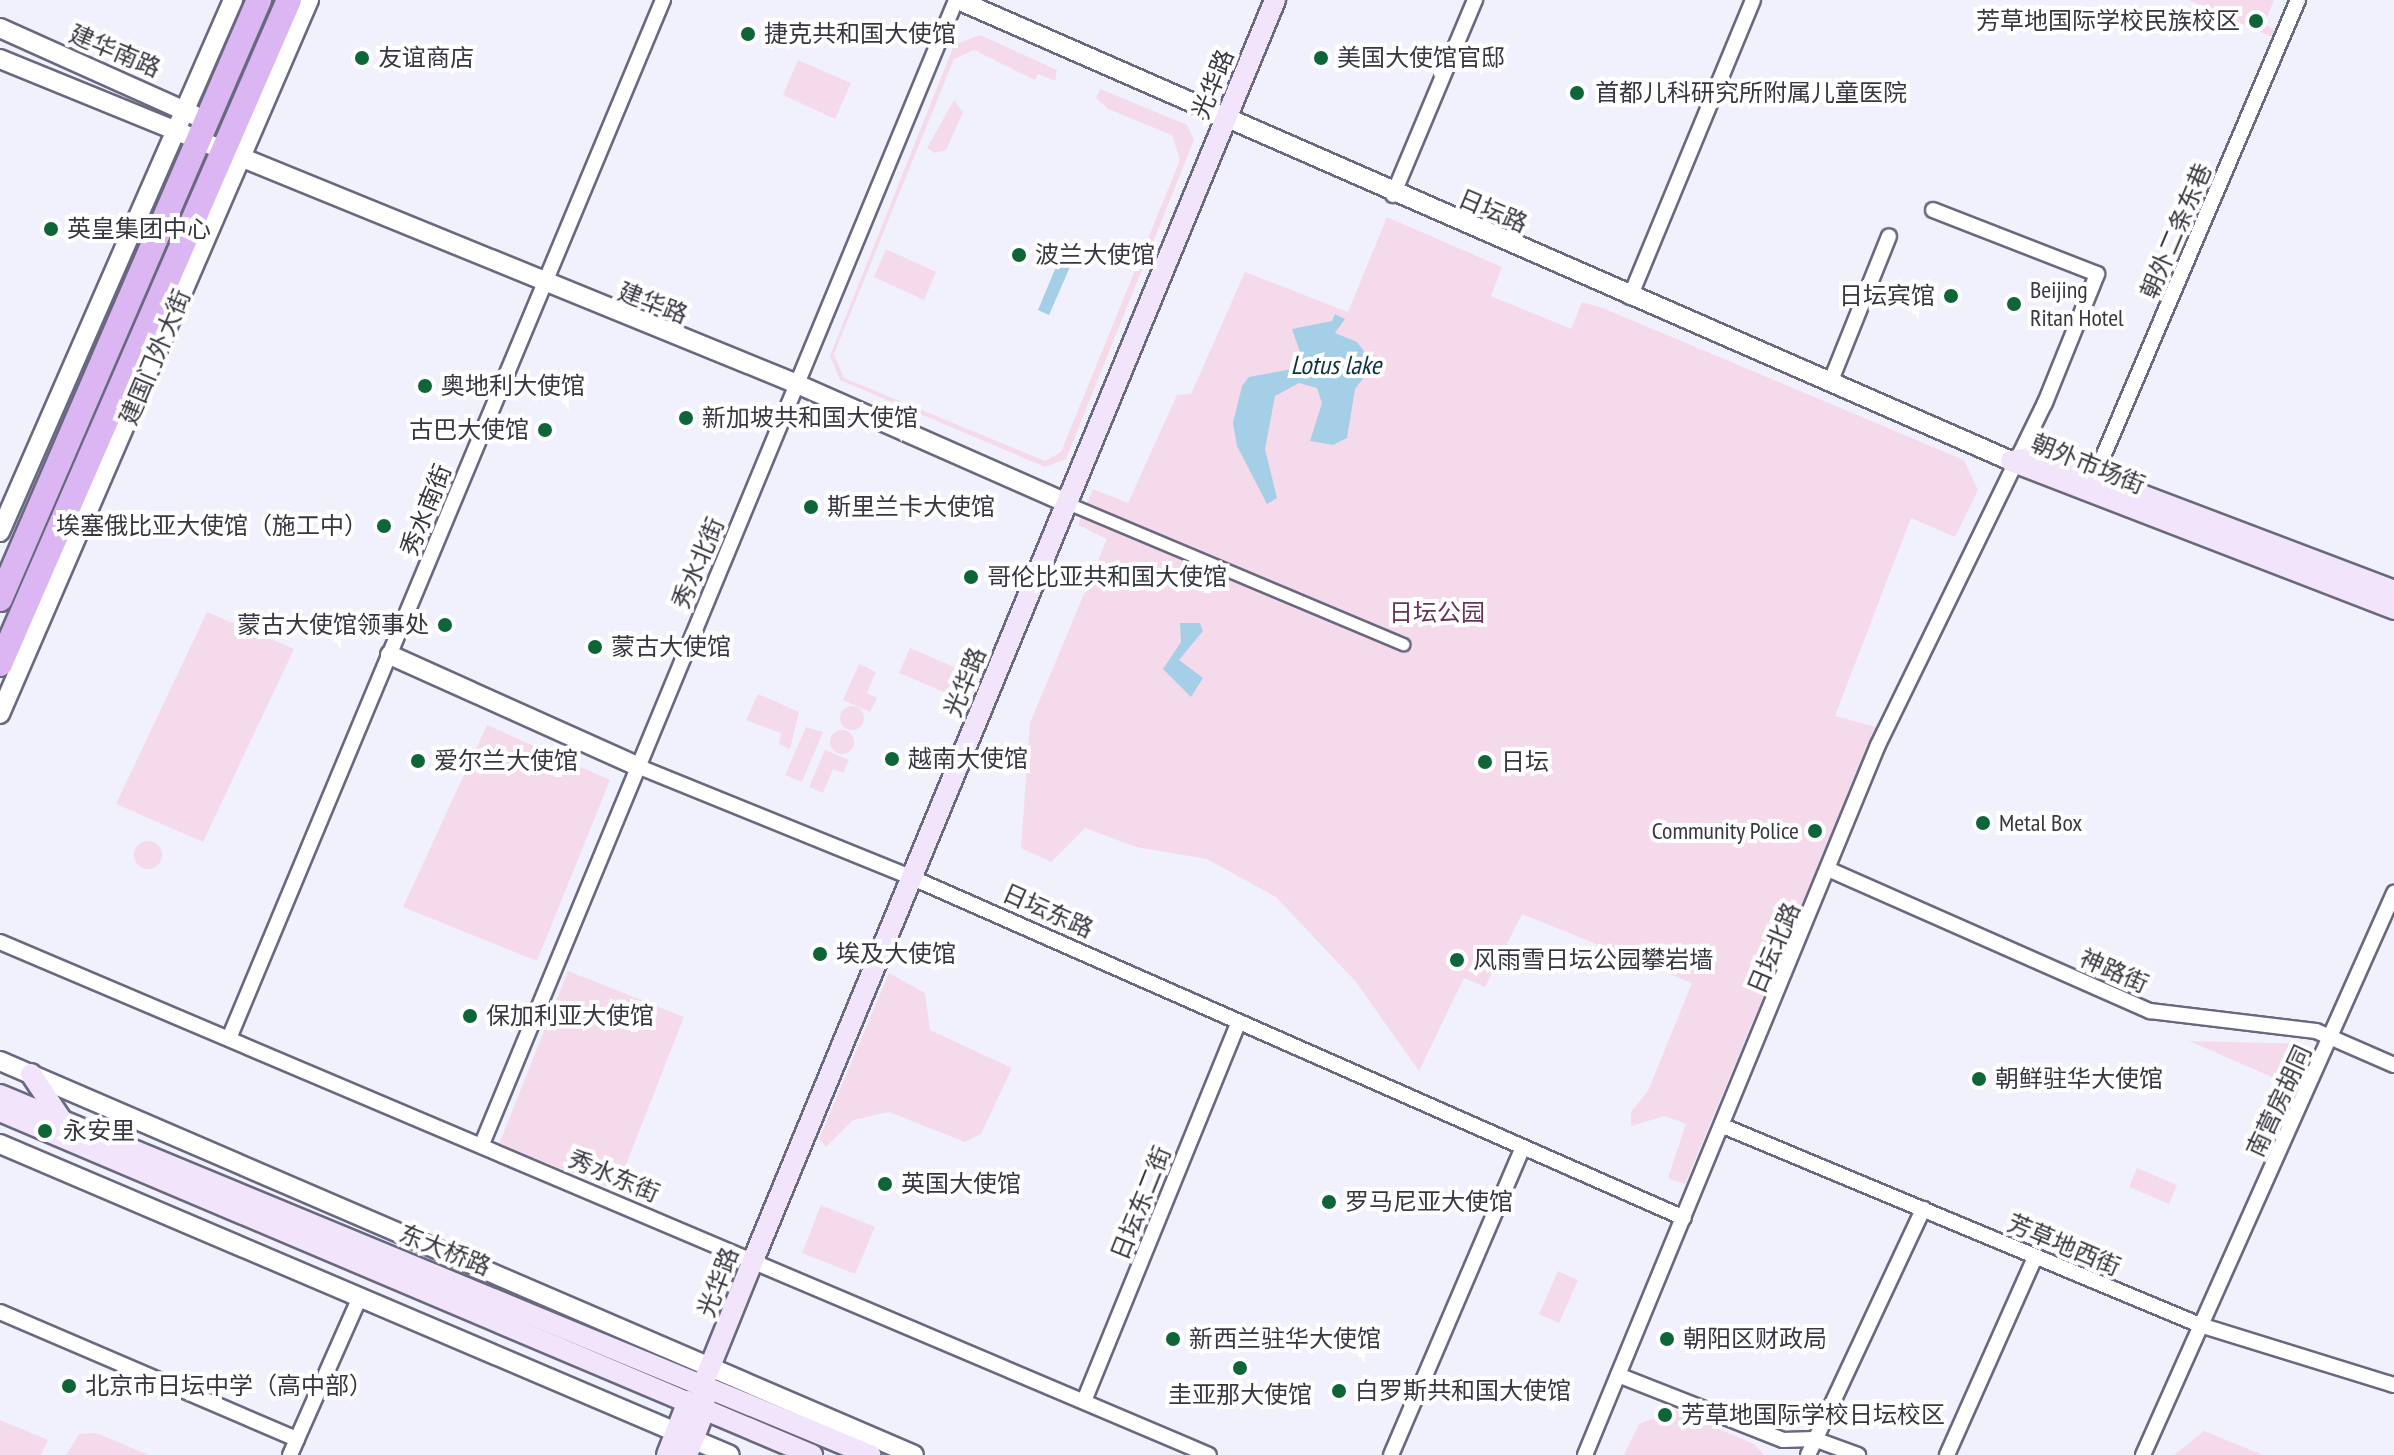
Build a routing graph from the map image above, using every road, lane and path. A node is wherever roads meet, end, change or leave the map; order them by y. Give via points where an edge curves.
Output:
1 (233, 0) edge
2 (259, 0) edge
3 (289, 0) edge
4 (309, 0) edge
5 (663, 0) edge
6 (957, 0) edge
7 (1275, 0) edge
8 (1475, 0) edge
9 (1753, 0) edge
10 (2298, 0) edge
11 (0, 28) edge
12 (0, 59) edge
13 (186, 108) junction
14 (1225, 122) junction
15 (193, 134) junction
16 (232, 153) junction
17 (1393, 195) junction
18 (1933, 210) dead end
19 (1889, 236) dead end
20 (542, 285) junction
21 (1630, 297) junction
22 (1830, 383) junction
23 (797, 384) junction
24 (2011, 461) junction
25 (2093, 480) junction
26 (1065, 502) junction
27 (0, 532) edge
28 (37, 580) junction
29 (2394, 591) edge
30 (0, 599) edge
31 (2394, 609) edge
32 (1403, 644) dead end
33 (28, 648) junction
34 (390, 655) junction
35 (0, 664) edge
36 (0, 714) edge
37 (637, 766) junction
38 (1830, 870) junction
39 (915, 879) junction
40 (2394, 893) edge
41 (0, 942) edge
42 (1239, 1022) junction
43 (230, 1036) junction
44 (2332, 1039) junction
45 (0, 1061) edge
46 (2394, 1065) edge
47 (31, 1074) junction
48 (0, 1095) edge
49 (0, 1111) edge
50 (63, 1122) junction
51 (1723, 1126) junction
52 (482, 1144) junction
53 (1, 1147) edge
54 (1522, 1149) junction
55 (1923, 1209) junction
56 (1684, 1218) junction
57 (2035, 1257) junction
58 (754, 1258) junction
59 (360, 1297) junction
60 (0, 1312) edge
61 (2200, 1325) junction
62 (1618, 1375) junction
63 (708, 1376) junction
64 (2394, 1385) edge
65 (1084, 1401) junction
66 (697, 1405) junction
67 (297, 1439) junction
68 (1814, 1439) junction
69 (685, 1442) edge
70 (290, 1455) edge
71 (667, 1455) edge
72 (730, 1455) edge
73 (812, 1455) edge
74 (870, 1455) edge
75 (914, 1455) edge
76 (1209, 1455) edge
77 (1391, 1455) edge
78 (1585, 1455) edge
79 (1808, 1455) edge
80 (1858, 1455) edge
81 (1947, 1455) edge
82 (2143, 1455) edge

1 - 13 street
2 - 15 highway, 建国门外大街
3 - 16 highway, 建国门外大街
4 - 16 street, 建国门外大街
5 - 20 street, 秀水南街
6 - 14 street, 日坛路
6 - 23 street, 秀水北街
7 - 14 main road, 光华路
8 - 17 street
9 - 21 street
10 - 25 street, 朝外二条东巷
11 - 13 street, 建华南路
12 - 15 street
13 - 15 street, 建华南路
14 - 17 street, 日坛路
14 - 26 main road, 光华路
15 - 16 street, 建华南路
15 - 27 street, 建国门外大街
15 - 30 highway, 建国门外大街
16 - 20 street, 建华路
16 - 28 highway, 建国门外大街
16 - 33 street, 建国门外大街
17 - 21 street, 日坛路
18 - 24 street, 日坛北路 via 2097,274 2045,403
19 - 22 street
20 - 23 street, 建华路
20 - 34 street, 秀水南街
21 - 22 street, 日坛路
22 - 24 street, 日坛路
23 - 26 street, 建华路
23 - 37 street, 秀水北街
24 - 25 main road, 朝外市场街 via 2039,456
24 - 31 main road, 朝外市场街
24 - 38 street, 日坛北路 via 1878,745
25 - 29 main road, 朝外市场街
26 - 32 street
26 - 39 main road, 光华路
28 - 33 street
28 - 35 highway, 建国门外大街
33 - 36 street, 建国门外大街
34 - 37 street, 日坛东路
34 - 43 street, 秀水南街
37 - 39 street, 日坛东路
37 - 52 street, 秀水北街
38 - 44 street, 神路街 via 2150,1011
38 - 51 street, 日坛北路
39 - 42 street, 日坛东路
39 - 58 main road, 光华路
40 - 44 street, 南营房胡同
41 - 43 street, 秀水东街
42 - 54 street, 日坛东路
42 - 65 street, 日坛东二街
43 - 52 street, 秀水东街
44 - 46 street, 神路街
44 - 61 street, 南营房胡同
45 - 47 street
47 - 50 main road
47 - 63 street
48 - 50 main road, 东大桥路
49 - 66 main road, 东大桥路
50 - 63 main road, 东大桥路
51 - 55 street, 芳草地西街
51 - 56 street, 日坛北路
52 - 58 street, 秀水东街
53 - 59 street
54 - 56 street, 日坛东路
54 - 77 street
55 - 57 street, 芳草地西街
55 - 68 street
56 - 62 street, 日坛北路
57 - 61 street, 芳草地西街
57 - 81 street
58 - 63 main road, 光华路
58 - 65 street, 秀水东街
59 - 67 street
59 - 69 street
60 - 67 street
61 - 64 street, 芳草地西街
61 - 82 street, 南营房胡同
62 - 68 street via 1783,1440
62 - 78 street, 日坛北路
63 - 66 main road, 光华路
63 - 74 main road, 东大桥路
63 - 75 street
65 - 76 street, 秀水东街
66 - 69 main road, 光华路
66 - 73 main road, 东大桥路
67 - 70 street
68 - 79 street
68 - 80 street
69 - 71 main road, 光华路
69 - 72 street

